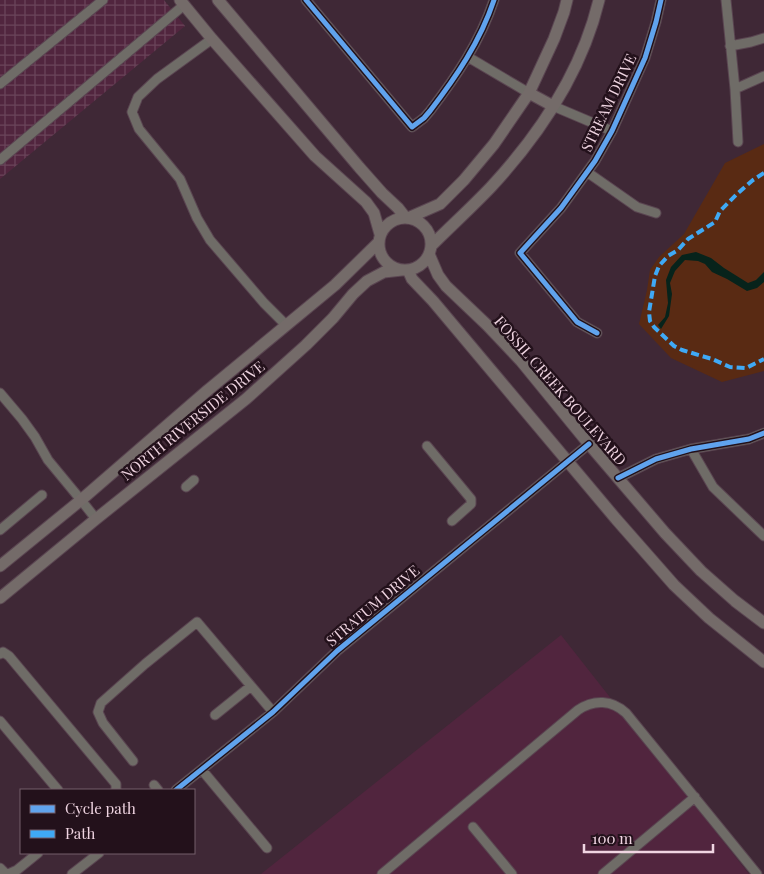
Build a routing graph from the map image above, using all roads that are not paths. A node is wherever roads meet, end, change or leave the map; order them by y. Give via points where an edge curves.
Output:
1 (103, 0) edge
2 (218, 0) edge
3 (306, 0) edge
4 (494, 0) edge
5 (567, 0) edge
6 (599, 0) edge
7 (661, 0) edge
8 (726, 0) edge
9 (182, 3) edge
10 (764, 38) edge
11 (212, 39) junction
12 (730, 46) junction
13 (468, 57) junction
14 (764, 76) edge
15 (0, 84) edge
16 (735, 89) junction
17 (529, 93) junction
18 (553, 106) junction
19 (612, 131) junction
20 (738, 142) dead end
21 (0, 160) edge
22 (587, 172) junction
23 (656, 213) dead end
24 (407, 217) junction
25 (380, 238) junction
26 (430, 250) junction
27 (405, 270) junction
28 (286, 325) junction
29 (597, 333) dead end
30 (0, 393) edge
31 (764, 433) edge
32 (589, 444) junction
33 (428, 446) dead end
34 (690, 449) junction
35 (568, 462) junction
36 (618, 478) junction
37 (194, 480) dead end
38 (186, 487) dead end
39 (42, 495) dead end
40 (82, 500) junction
41 (96, 519) junction
42 (452, 521) dead end
43 (0, 530) edge
44 (764, 536) edge
45 (0, 566) edge
46 (0, 598) edge
47 (764, 623) edge
48 (0, 654) edge
49 (764, 662) edge
50 (251, 686) junction
51 (273, 712) junction
52 (215, 715) dead end
53 (0, 721) edge
54 (133, 761) dead end
55 (202, 770) junction
56 (57, 789) edge
57 (116, 789) edge
58 (177, 789) edge
59 (696, 798) junction
60 (473, 827) dead end
61 (267, 848) dead end
62 (37, 854) edge
63 (98, 854) edge
64 (0, 868) edge
65 (7, 874) edge
66 (72, 874) edge
67 (382, 874) edge
68 (512, 874) edge
69 (603, 874) edge
70 (757, 874) edge

1 - 15 street
2 - 24 main road via 359,167
3 - 13 street via 412,127 430,111
4 - 13 street
5 - 17 main road
6 - 18 main road via 584,46
7 - 19 street, STREAM DRIVE via 645,58
8 - 12 street
9 - 11 main road
9 - 21 street
10 - 12 street
11 - 25 main road via 315,156 366,202 374,213
11 - 28 street via 157,79 138,97 132,112 139,129 180,179 210,240
12 - 16 street
13 - 17 street
14 - 16 street
16 - 20 street
17 - 18 main road
17 - 24 main road via 464,180 440,204
18 - 19 street
18 - 26 main road via 501,176
19 - 22 street, STREAM DRIVE
22 - 23 street via 637,207
22 - 29 street, STREAM DRIVE via 561,208 520,253 577,322
24 - 25 main road via 393,220
24 - 26 main road via 428,230
25 - 27 main road via 383,257 394,267
25 - 28 main road, NORTH RIVERSIDE DRIVE via 335,285
26 - 27 main road via 421,264
26 - 32 main road, FOSSIL CREEK BOULEVARD via 438,275 446,286 521,361
27 - 35 main road
27 - 41 main road, NORTH RIVERSIDE DRIVE via 384,272 367,281 306,345 246,399
28 - 40 main road, NORTH RIVERSIDE DRIVE
30 - 40 street via 35,437 48,460
31 - 34 street via 749,439
32 - 35 street, STRATUM DRIVE
32 - 36 main road, FOSSIL CREEK BOULEVARD
33 - 42 street via 471,499 471,504
34 - 36 street via 656,459
34 - 44 street via 713,487
35 - 49 main road via 674,585
35 - 51 street, STRATUM DRIVE via 337,651
36 - 47 main road, FOSSIL CREEK BOULEVARD via 701,571
37 - 38 street
39 - 43 street
40 - 41 street
40 - 45 main road, NORTH RIVERSIDE DRIVE
41 - 46 main road, NORTH RIVERSIDE DRIVE
48 - 57 street via 3,652 9,656 116,784
50 - 51 street
50 - 52 street
50 - 54 street via 197,622 101,703 98,712 103,723
51 - 55 street, STRATUM DRIVE
53 - 56 street
55 - 58 street, STRATUM DRIVE
55 - 61 street
59 - 67 street via 626,713 612,703 594,702 578,710
59 - 69 street
59 - 70 street
60 - 68 street
62 - 65 street
63 - 66 street
64 - 65 street

